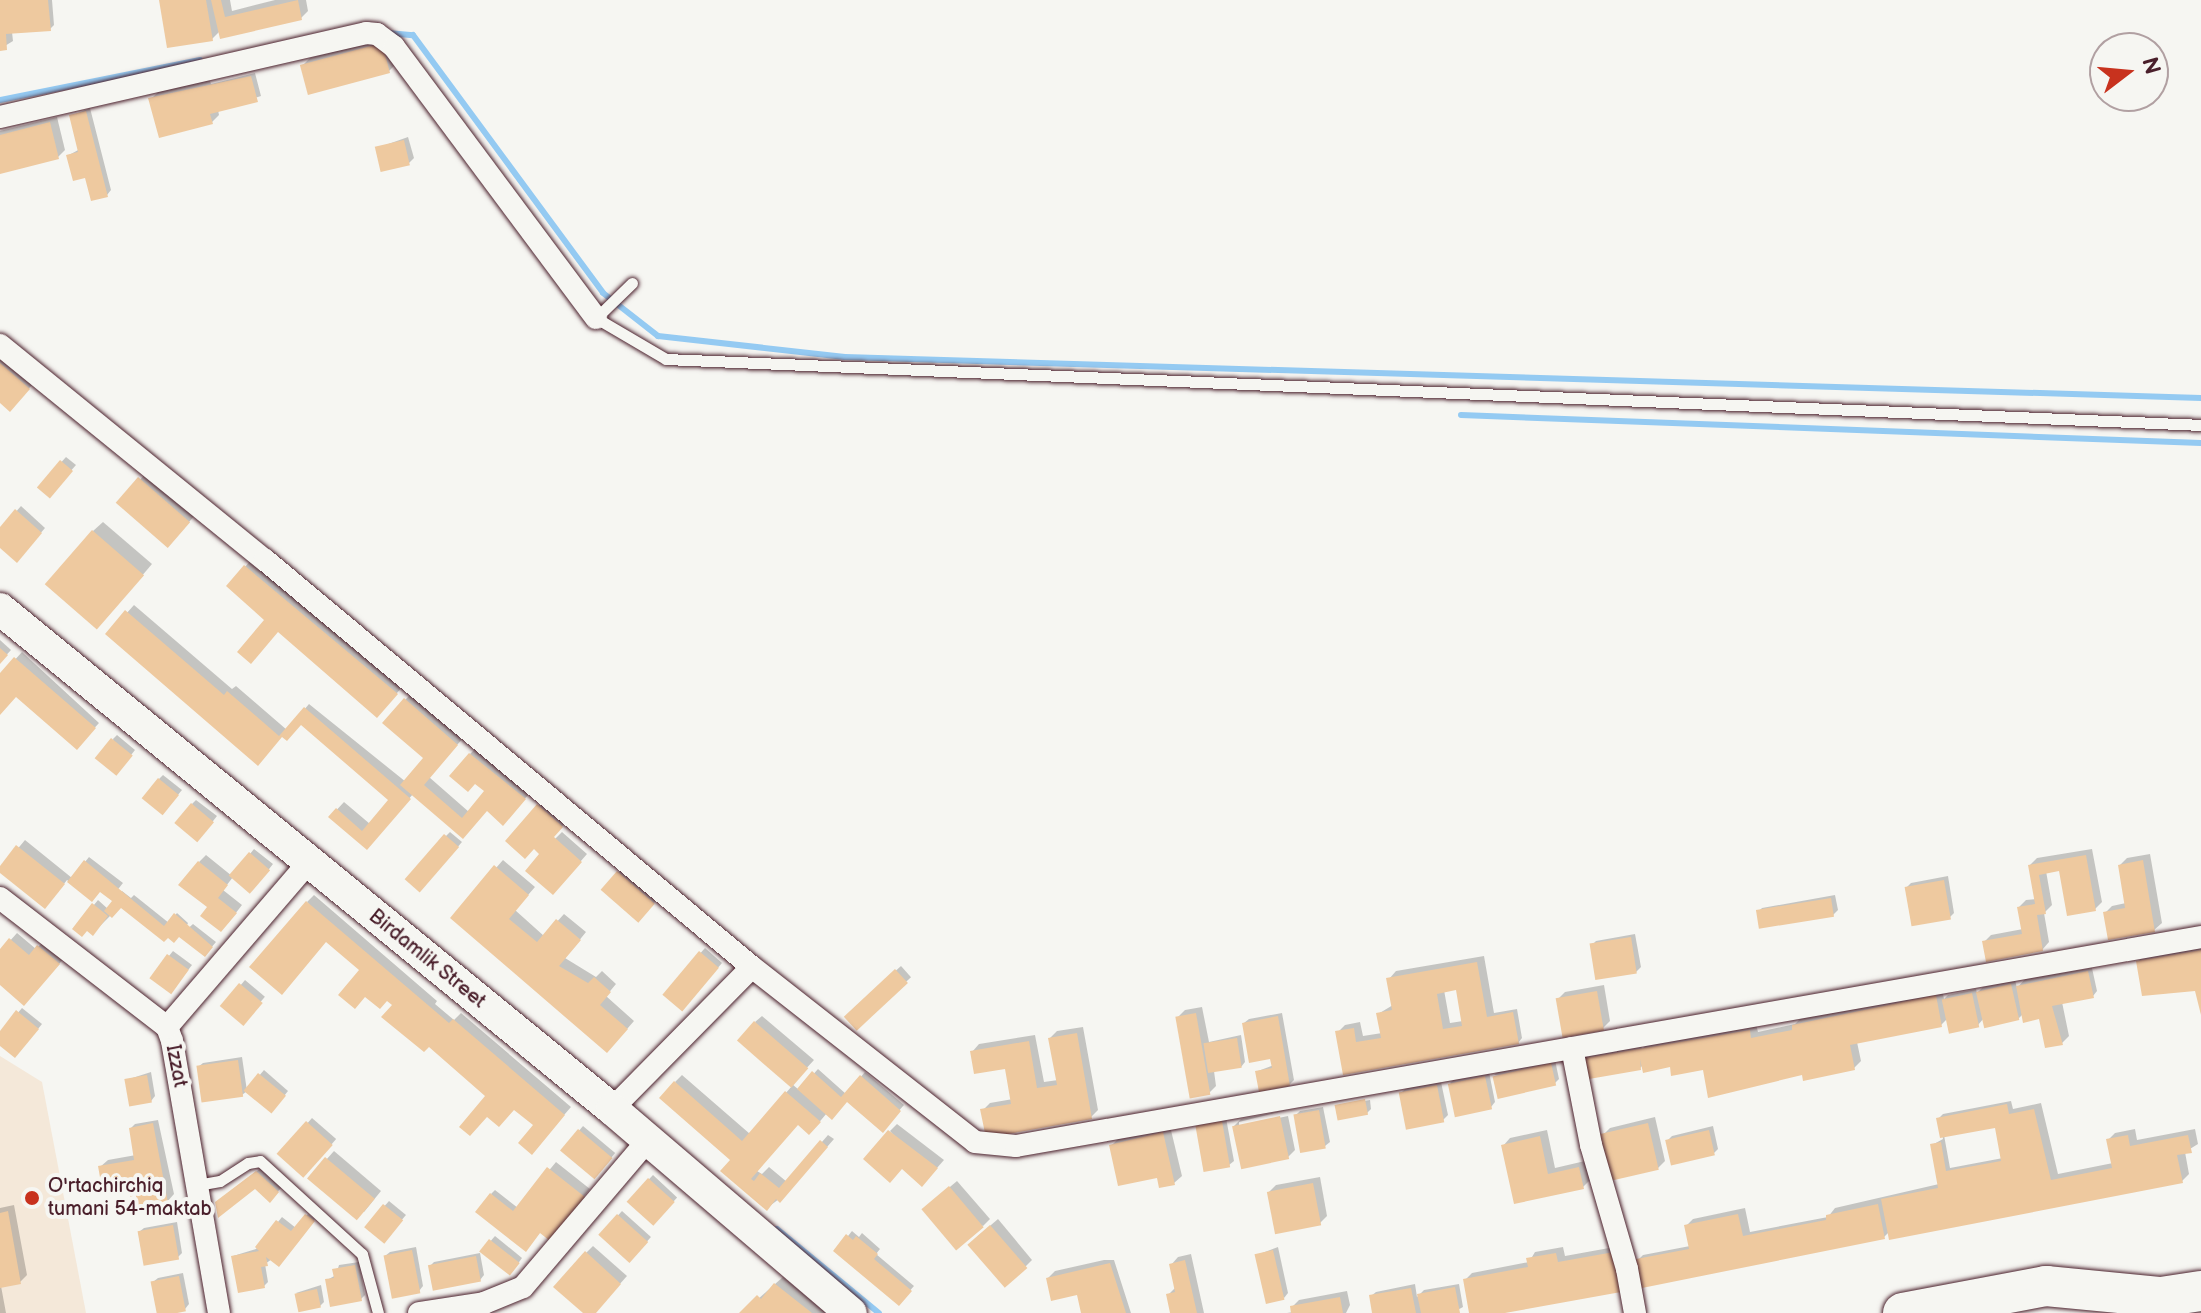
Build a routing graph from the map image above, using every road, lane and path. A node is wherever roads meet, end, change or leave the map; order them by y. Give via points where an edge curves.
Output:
1 (0, 117) edge
2 (632, 283) dead end
3 (596, 318) junction
4 (0, 345) edge
5 (2201, 425) edge
6 (0, 609) edge
7 (308, 863) junction
8 (0, 898) edge
9 (2201, 937) edge
10 (752, 967) junction
11 (167, 1027) junction
12 (1572, 1048) junction
13 (612, 1109) junction
14 (648, 1140) junction
15 (197, 1185) junction
16 (2201, 1291) edge
17 (219, 1313) edge
18 (378, 1313) edge
19 (419, 1313) edge
20 (851, 1313) edge
21 (1635, 1313) edge
22 (1903, 1313) edge
23 (2053, 1313) edge
24 (2063, 1313) edge

1 - 3 street via 377,34 394,47
2 - 3 lane
3 - 5 lane via 666,359
4 - 10 street
6 - 7 street, Birdamlik Street
7 - 11 street
7 - 13 street, Birdamlik Street
8 - 11 street, Izzat
9 - 12 street
10 - 12 street via 958,1131 994,1147
10 - 13 street
11 - 15 street, Izzat
12 - 21 street
13 - 14 street, Birdamlik Street
14 - 19 street via 523,1287 484,1303
14 - 20 street, Birdamlik Street
15 - 17 street, Izzat
15 - 18 lane via 220,1181 260,1161 362,1254
16 - 22 highway via 2161,1297 2046,1286
23 - 24 highway

